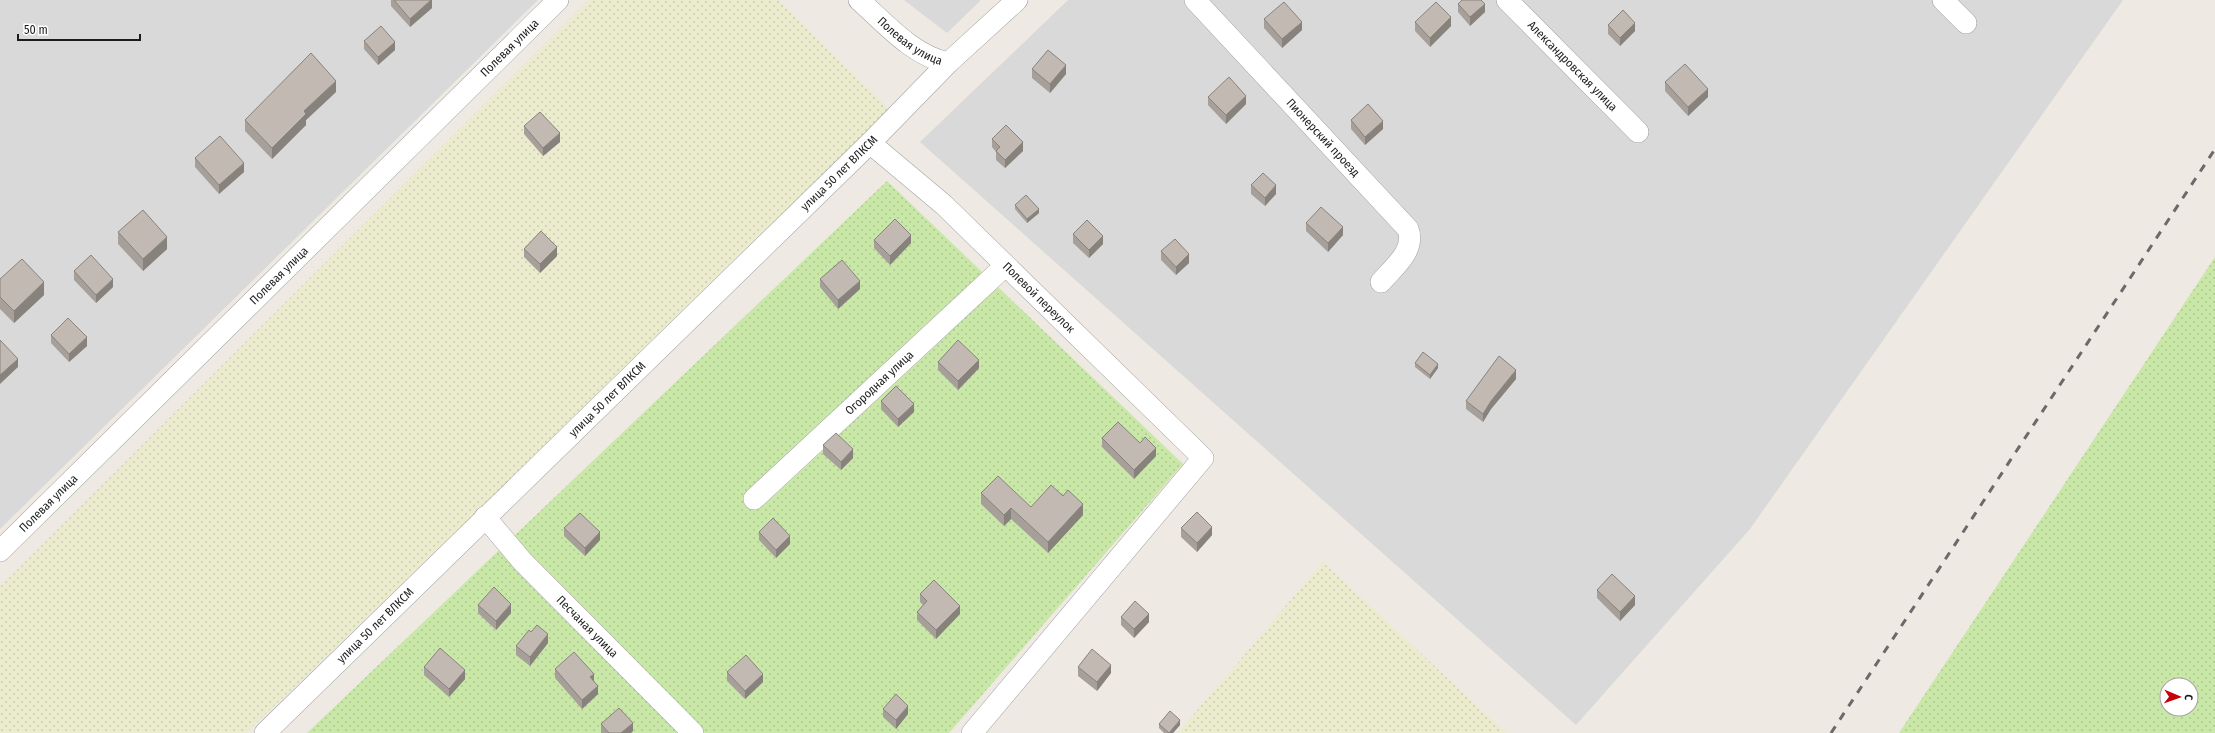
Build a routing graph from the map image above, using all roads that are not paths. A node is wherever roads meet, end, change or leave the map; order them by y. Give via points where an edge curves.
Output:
1 (558, 0) edge
2 (859, 0) edge
3 (1017, 0) edge
4 (1195, 0) edge
5 (1507, 0) edge
6 (1943, 0) edge
7 (1966, 23) dead end
8 (948, 63) junction
9 (1638, 132) dead end
10 (870, 143) junction
11 (1005, 266) junction
12 (1381, 282) dead end
13 (754, 499) dead end
14 (485, 517) junction
15 (0, 551) edge
16 (265, 733) edge
17 (693, 733) edge
18 (972, 733) edge

1 - 15 street, Полевая улица
2 - 8 street, Полевая улица via 919,52 933,60
3 - 8 street, Полевая улица
4 - 12 street, Пионерский проезд via 1408,229 1411,236 1410,245
5 - 9 street, Александровская улица
6 - 7 street
8 - 10 street, улица 50 лет ВЛКСМ
10 - 11 street, Полевой переулок via 944,206
10 - 14 street, улица 50 лет ВЛКСМ
11 - 13 street, Огородная улица
11 - 18 street, Полевой переулок via 1203,458
14 - 16 street, улица 50 лет ВЛКСМ
14 - 17 street, Песчаная улица via 523,562

